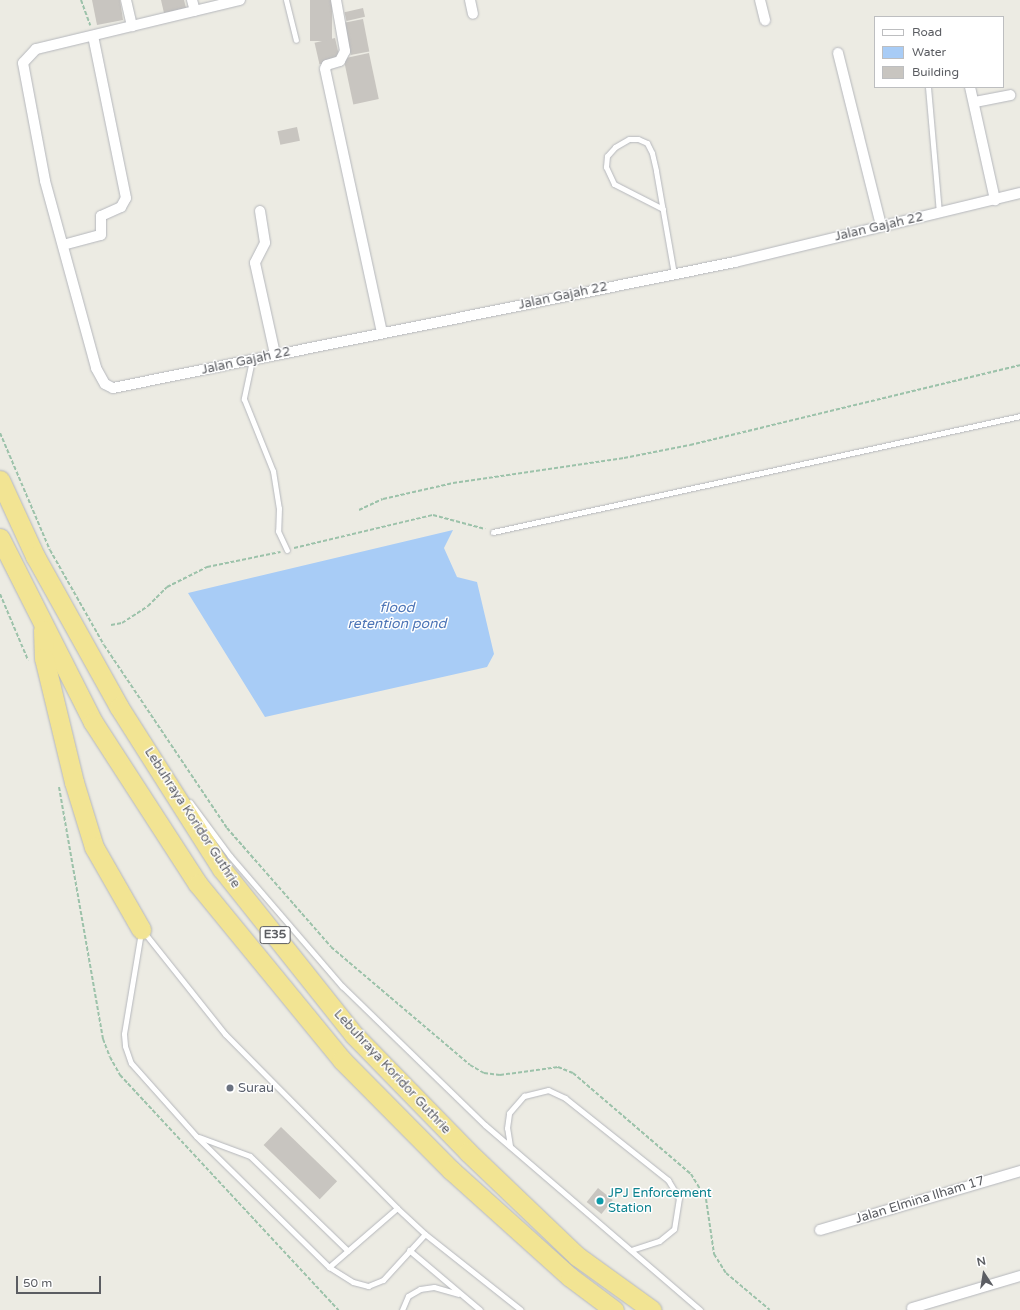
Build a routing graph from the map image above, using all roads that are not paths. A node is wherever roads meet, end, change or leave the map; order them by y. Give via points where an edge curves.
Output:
1 (126, 0) edge
2 (192, 0) edge
3 (240, 0) edge
4 (286, 0) edge
5 (336, 0) edge
6 (470, 0) edge
7 (760, 0) edge
8 (195, 11) junction
9 (473, 14) dead end
10 (765, 20) dead end
11 (132, 26) junction
12 (93, 36) junction
13 (296, 40) dead end
14 (838, 53) dead end
15 (928, 88) edge
16 (970, 88) edge
17 (1010, 95) dead end
18 (976, 102) junction
19 (1020, 194) edge
20 (995, 200) junction
21 (663, 209) junction
22 (260, 211) dead end
23 (939, 213) junction
24 (881, 226) junction
25 (63, 245) junction
26 (674, 274) junction
27 (382, 333) junction
28 (275, 354) junction
29 (252, 359) junction
30 (1020, 416) edge
31 (0, 480) edge
32 (493, 532) road end
33 (0, 538) edge
34 (288, 550) road end
35 (44, 628) junction
36 (119, 706) junction
37 (175, 781) dead end
38 (184, 794) dead end
39 (141, 929) junction
40 (196, 1136) junction
41 (510, 1146) junction
42 (1020, 1171) edge
43 (397, 1208) junction
44 (820, 1230) dead end
45 (424, 1234) junction
46 (408, 1250) junction
47 (632, 1250) junction
48 (348, 1251) junction
49 (329, 1267) junction
50 (1020, 1276) edge
51 (461, 1295) junction
52 (912, 1308) dead end
53 (402, 1310) edge
54 (480, 1310) edge
55 (521, 1310) edge
56 (614, 1310) edge
57 (652, 1310) edge
58 (700, 1310) edge

1 - 11 street
2 - 8 street
3 - 8 street
4 - 13 lane
5 - 27 street via 345,51 340,61 327,65 325,70
6 - 9 street
7 - 10 street
8 - 11 street
11 - 12 street
12 - 25 street via 126,198 121,207 101,216 101,235
12 - 25 street via 36,49 23,63 45,181
14 - 24 street
15 - 23 lane
16 - 18 street
17 - 18 street
18 - 20 street
19 - 20 street, Jalan Gajah 22
20 - 23 street, Jalan Gajah 22
21 - 21 lane via 656,171 647,143 629,139 615,147 607,156 606,167 614,184
21 - 26 lane
22 - 28 street via 265,243 255,263
23 - 24 street, Jalan Gajah 22
24 - 26 street, Jalan Gajah 22 via 735,262
25 - 29 street, Jalan Gajah 22 via 96,368 104,384 122,387
26 - 27 street, Jalan Gajah 22
27 - 28 street, Jalan Gajah 22
28 - 29 street, Jalan Gajah 22
29 - 34 lane via 244,399 254,431 273,471 279,508 278,531
30 - 32 lane
31 - 36 highway, Lebuhraya Koridor Guthrie / E35 via 34,556
33 - 35 highway, Lebuhraya Koridor Guthrie / E35
35 - 39 highway via 44,658 74,782 94,847
35 - 56 highway, Lebuhraya Koridor Guthrie / E35 via 93,722 198,884 342,1060 451,1170 570,1277
36 - 37 lane
36 - 57 highway, Lebuhraya Koridor Guthrie / E35 via 222,869 354,1035 468,1152 577,1256
38 - 41 lane via 230,856 342,986 485,1125
39 - 40 lane via 124,1034 125,1046 132,1063
39 - 43 lane via 225,1034
40 - 48 lane via 250,1156
40 - 49 lane
41 - 47 lane
41 - 47 lane via 507,1124 509,1113 524,1096 548,1090 565,1098 668,1180 679,1198 674,1229 659,1241
42 - 44 street, Jalan Elmina Ilham 17
43 - 45 lane
43 - 48 lane
45 - 46 lane
45 - 55 lane
46 - 49 lane via 383,1280 368,1286 353,1282
46 - 51 lane
47 - 58 lane
48 - 49 lane
50 - 52 street
51 - 53 lane via 434,1287 420,1289 408,1296
51 - 54 lane

